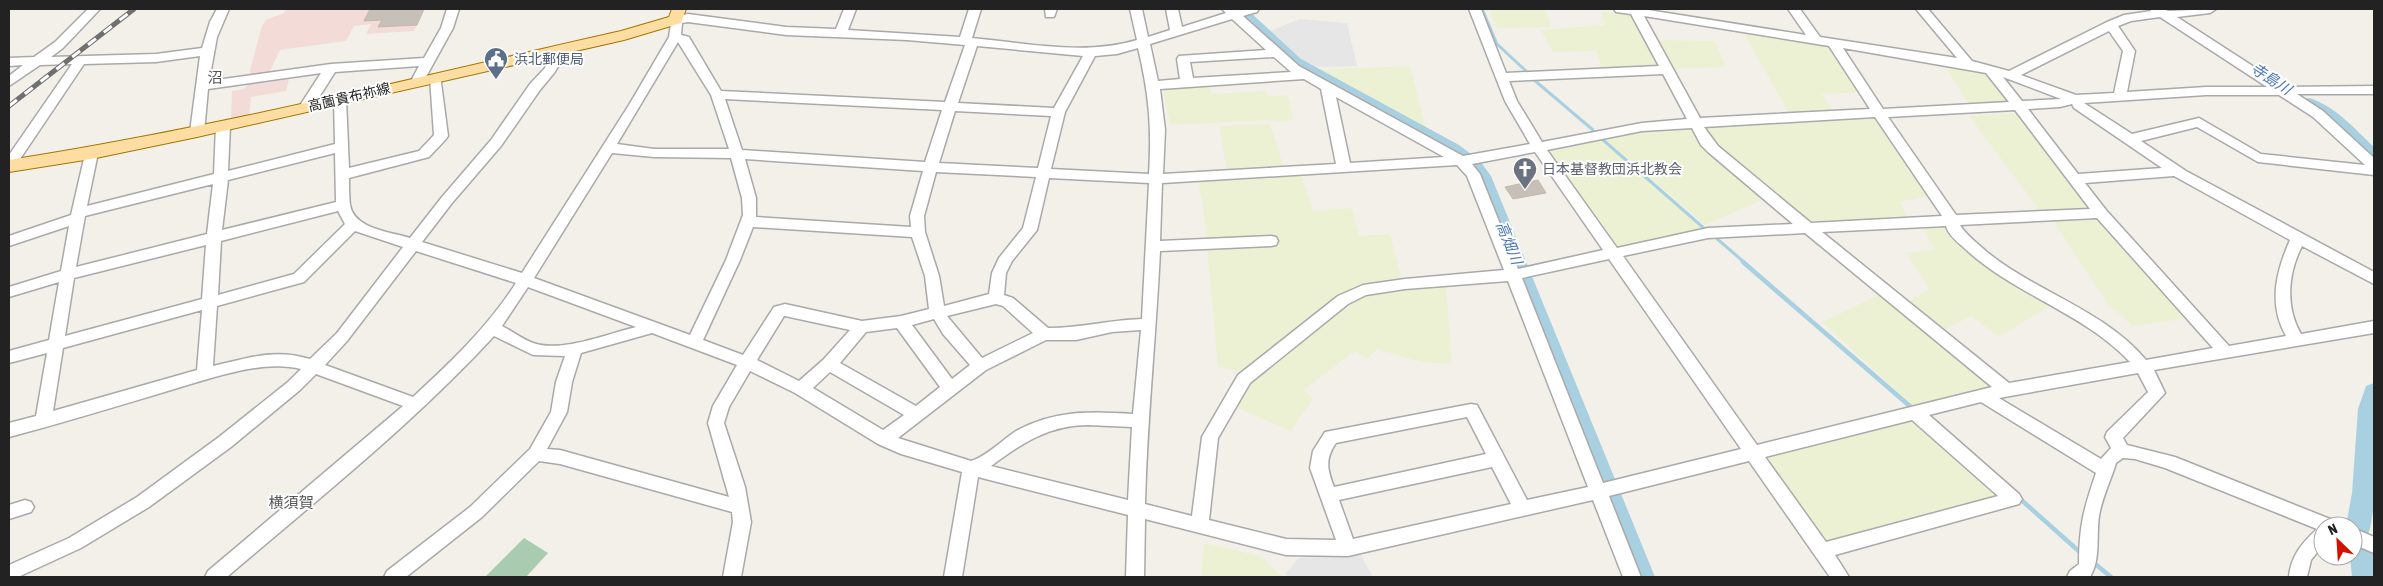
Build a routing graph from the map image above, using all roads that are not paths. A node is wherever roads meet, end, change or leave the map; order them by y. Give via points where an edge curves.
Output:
1 (94, 9) edge
2 (223, 9) edge
3 (453, 9) edge
4 (850, 9) edge
5 (975, 9) edge
6 (1136, 9) edge
7 (1172, 9) edge
8 (1253, 9) edge
9 (1475, 9) edge
10 (1620, 9) edge
11 (1794, 9) edge
12 (1922, 9) edge
13 (2210, 9) edge
14 (1636, 10) edge
15 (1231, 11) edge
16 (2165, 13) edge
17 (678, 14) edge
18 (2111, 24) junction
19 (1177, 32) junction
20 (841, 33) junction
21 (676, 37) junction
22 (1816, 40) junction
23 (969, 42) junction
24 (1833, 42) junction
25 (1143, 43) junction
26 (559, 50) junction
27 (206, 51) junction
28 (1091, 53) junction
29 (1277, 53) junction
30 (37, 61) junction
31 (80, 61) junction
32 (9, 62) edge
33 (428, 62) junction
34 (1968, 64) junction
35 (331, 68) junction
36 (1667, 70) junction
37 (1990, 70) junction
38 (1305, 75) junction
39 (2010, 75) junction
40 (1502, 77) junction
41 (436, 78) junction
42 (9, 82) edge
43 (417, 82) junction
44 (1187, 83) junction
45 (1153, 85) junction
46 (203, 86) junction
47 (1327, 87) junction
48 (2284, 89) junction
49 (2374, 90) edge
50 (716, 95) junction
51 (2118, 98) junction
52 (340, 99) junction
53 (2075, 99) junction
54 (2018, 106) junction
55 (306, 107) junction
56 (950, 107) junction
57 (1058, 112) junction
58 (1878, 113) junction
59 (1695, 123) junction
60 (223, 126) junction
61 (197, 132) junction
62 (2130, 139) junction
63 (341, 148) junction
64 (609, 148) junction
65 (1539, 148) junction
66 (91, 153) junction
67 (737, 154) junction
68 (1465, 161) junction
69 (2374, 165) edge
70 (9, 166) edge
71 (931, 166) junction
72 (1344, 168) junction
73 (2374, 170) edge
74 (2177, 171) junction
75 (1042, 173) junction
76 (341, 175) junction
77 (221, 177) junction
78 (1157, 179) junction
79 (2075, 179) junction
80 (343, 205) junction
81 (2101, 213) junction
82 (78, 216) junction
83 (1952, 220) junction
84 (749, 222) junction
85 (354, 224) junction
86 (1809, 228) junction
87 (918, 232) junction
88 (214, 237) junction
89 (2298, 238) junction
90 (9, 241) edge
91 (1271, 241) dead end
92 (413, 245) junction
93 (1154, 246) junction
94 (1614, 255) junction
95 (68, 274) junction
96 (1518, 274) junction
97 (2374, 279) edge
98 (526, 280) junction
99 (9, 292) edge
100 (996, 298) junction
101 (210, 303) junction
102 (937, 312) junction
103 (901, 322) junction
104 (1149, 324) junction
105 (651, 326) junction
106 (862, 327) junction
107 (2374, 327) edge
108 (492, 328) junction
109 (1044, 334) junction
110 (2297, 341) junction
111 (694, 343) junction
112 (56, 344) junction
113 (575, 348) junction
114 (2226, 353) junction
115 (9, 357) edge
116 (748, 363) junction
117 (829, 364) junction
118 (980, 366) junction
119 (314, 367) junction
120 (2143, 367) junction
121 (205, 374) junction
122 (801, 389) junction
123 (951, 390) junction
124 (2007, 390) junction
125 (1983, 396) junction
126 (415, 404) junction
127 (1915, 413) junction
128 (918, 415) junction
129 (43, 420) junction
130 (1141, 421) junction
131 (9, 430) edge
132 (884, 439) junction
133 (2122, 451) junction
134 (1753, 452) junction
135 (536, 454) junction
136 (1497, 461) junction
137 (971, 468) junction
138 (2106, 470) junction
139 (1604, 490) junction
140 (1329, 495) junction
141 (740, 507) junction
142 (1522, 508) junction
143 (1137, 510) junction
144 (2313, 520) edge
145 (1200, 525) junction
146 (2313, 543) edge
147 (1348, 548) junction
148 (1821, 551) junction
149 (9, 573) edge
150 (214, 577) edge
151 (393, 577) edge
152 (732, 577) edge
153 (953, 577) edge
154 (1135, 577) edge
155 (1632, 577) edge
156 (1840, 577) edge
157 (2076, 577) edge
158 (2298, 577) edge

1 - 30 street via 74,31
2 - 27 street via 214,22
3 - 33 street via 447,28
4 - 20 street
5 - 23 street
6 - 25 street
7 - 19 street
8 - 15 street
9 - 40 street
10 - 14 street
11 - 22 street
12 - 34 street
13 - 16 street
14 - 22 street
14 - 36 street
15 - 19 street
15 - 29 street
16 - 18 street
16 - 48 street
17 - 20 street via 768,29
17 - 21 street
17 - 26 main road, 高薗貴布祢線
18 - 39 street
18 - 51 street via 2129,51
19 - 25 street
20 - 23 street
21 - 50 street via 685,40
21 - 64 street
22 - 24 street
23 - 28 street
23 - 56 street
24 - 34 street
24 - 58 street
25 - 28 street
25 - 45 street
26 - 41 main road, 高薗貴布祢線
26 - 92 street via 550,70 496,143
27 - 31 street via 156,58
27 - 46 street
28 - 57 street
29 - 38 street
29 - 44 street via 1183,59
30 - 31 street
30 - 32 street
30 - 42 street
31 - 70 street
33 - 35 street
33 - 43 street
34 - 37 street
35 - 46 street
35 - 55 street
36 - 40 street
36 - 59 street
37 - 39 street
37 - 54 street
38 - 44 street
38 - 47 street
39 - 53 street
40 - 65 street via 1511,101
41 - 43 main road, 高薗貴布祢線
41 - 76 street via 441,136 426,153
43 - 52 main road, 高薗貴布祢線
44 - 45 street
45 - 78 street via 1158,130
46 - 61 street
47 - 68 street
47 - 72 street
48 - 49 street
48 - 51 street via 2206,90
48 - 69 street via 2326,120
50 - 56 street
50 - 67 street
51 - 53 street
52 - 55 main road, 高薗貴布祢線
52 - 63 street
53 - 54 street
53 - 62 street
54 - 58 street
54 - 79 street
55 - 60 main road, 高薗貴布祢線
56 - 57 street
56 - 71 street
57 - 75 street
58 - 59 street
58 - 83 street
59 - 65 street via 1642,127
59 - 86 street via 1713,150
60 - 61 main road, 高薗貴布祢線
60 - 77 street
61 - 66 main road, 高薗貴布祢線
62 - 73 street via 2199,122 2258,158
62 - 74 street
63 - 76 street
63 - 77 street
64 - 67 street via 654,153
64 - 98 street
65 - 68 street
65 - 94 street
66 - 70 main road, 高薗貴布祢線
66 - 82 street
67 - 71 street
67 - 84 street via 750,198
68 - 72 street
68 - 96 street
71 - 75 street
71 - 87 street via 919,203
72 - 78 street
74 - 79 street
74 - 89 street
75 - 78 street
75 - 100 street via 1030,230 1006,258 997,282
76 - 80 street
77 - 82 street
77 - 88 street
78 - 93 street
79 - 81 street
80 - 85 street via 345,214
80 - 88 street
81 - 83 street
81 - 114 street
82 - 90 street
82 - 95 street
83 - 86 street
83 - 120 street via 1953,228 1968,244 2004,272 2112,337
84 - 87 street
84 - 111 street
85 - 92 street
85 - 101 street via 299,278
86 - 94 street via 1708,233
86 - 124 street
87 - 102 street via 932,276
88 - 95 street
88 - 101 street
89 - 97 street
89 - 110 street via 2286,270 2282,298 2284,317
91 - 93 street
92 - 98 street
92 - 119 street
93 - 104 street
94 - 96 street
94 - 134 street
95 - 99 street
95 - 112 street
96 - 139 street
96 - 145 street via 1363,290 1343,300 1269,357 1244,379 1210,437
98 - 105 street
98 - 108 street
100 - 102 street
100 - 109 street via 1008,302
101 - 112 street
101 - 121 street
102 - 103 street
102 - 118 street via 948,330
103 - 106 street
103 - 123 street
104 - 109 street via 1112,326 1076,334
104 - 130 street
105 - 111 street
105 - 113 street via 644,331
106 - 116 street via 779,311
106 - 117 street
107 - 110 street
108 - 113 street via 531,348 552,351
108 - 126 street
109 - 118 street
110 - 114 street
111 - 116 street
112 - 115 street
112 - 129 street
113 - 135 street via 559,412
114 - 120 street
116 - 122 street
116 - 141 street via 721,406 716,423
117 - 122 street
117 - 128 street
118 - 123 street
119 - 121 street via 286,359 268,359
119 - 126 street
119 - 149 street via 225,442 143,502 75,543
120 - 124 street
120 - 133 street via 2157,393 2112,437
121 - 129 street
122 - 132 street
123 - 128 street
124 - 125 street
125 - 127 street
125 - 138 street
126 - 150 street
127 - 134 street
127 - 148 street via 2013,499
128 - 132 street
129 - 131 street
130 - 137 street via 1070,419 1046,425 1027,433 979,466
130 - 143 street
132 - 137 street via 907,450
133 - 138 street via 2114,454
133 - 144 street via 2169,462
134 - 139 street
134 - 148 street
135 - 141 street via 560,457
135 - 151 street via 476,512
136 - 140 street
136 - 140 street via 1471,410 1331,437 1321,451 1318,468
136 - 142 street
137 - 143 street
137 - 153 street
138 - 157 street via 2091,513 2088,565
139 - 142 street
139 - 155 street
140 - 147 street
141 - 152 street via 742,522
142 - 147 street
143 - 145 street
143 - 154 street
145 - 147 street via 1286,548
146 - 158 street via 2304,552
148 - 156 street

